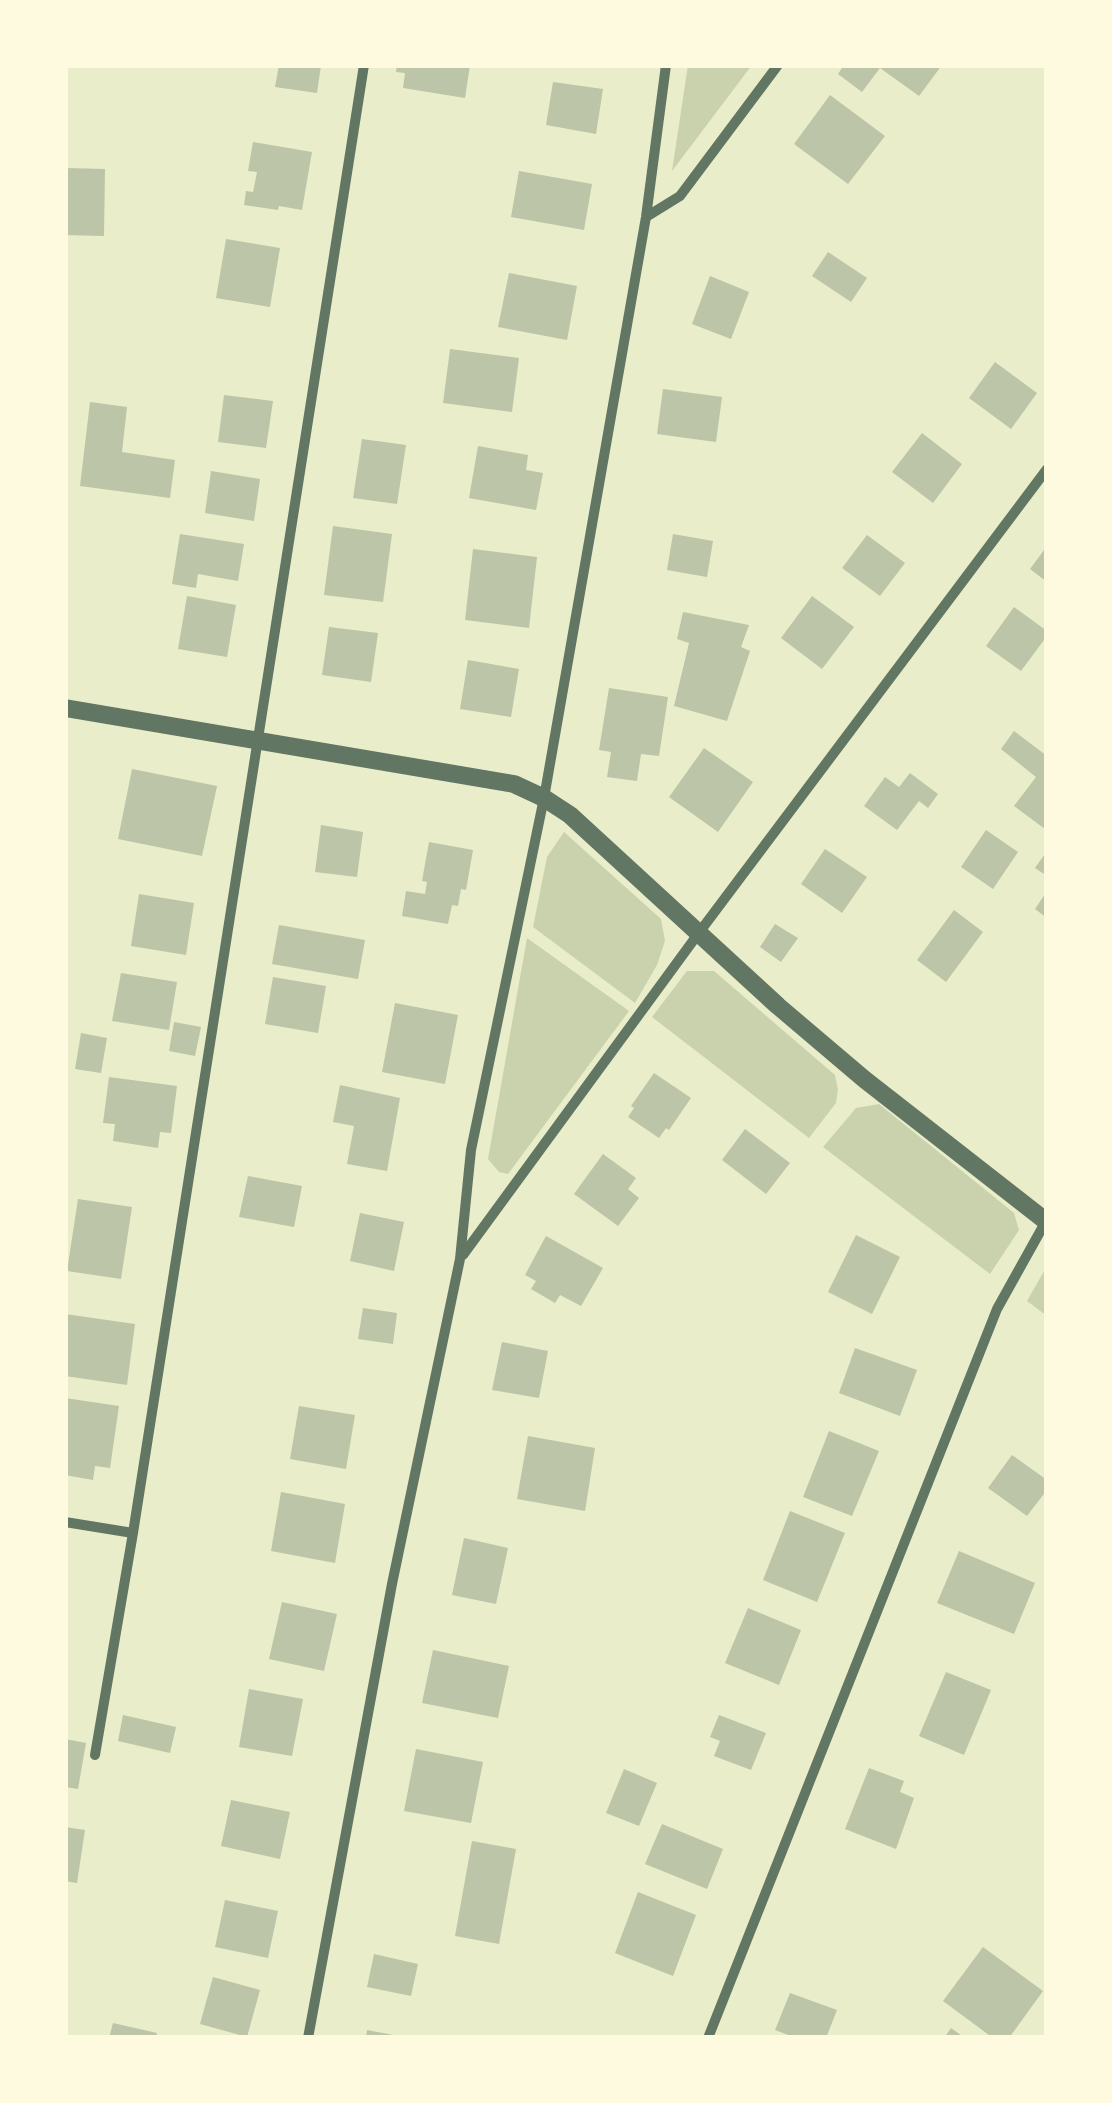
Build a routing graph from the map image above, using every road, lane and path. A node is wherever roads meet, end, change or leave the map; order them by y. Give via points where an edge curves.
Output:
1 (364, 65) edge
2 (666, 65) edge
3 (778, 65) edge
4 (646, 216) junction
5 (1047, 470) edge
6 (70, 709) edge
7 (258, 740) junction
8 (544, 798) junction
9 (698, 934) junction
10 (1047, 1221) edge
11 (460, 1259) junction
12 (65, 1522) edge
13 (133, 1533) junction
14 (95, 1754) dead end
15 (308, 2038) edge
16 (708, 2038) edge

1 - 7 street
2 - 4 street
3 - 4 street via 680,196
4 - 8 street
5 - 9 street
6 - 7 street
7 - 8 street via 514,784
7 - 13 street
8 - 9 street
8 - 11 street via 471,1150
9 - 10 street via 864,1078
9 - 11 street
10 - 16 street via 997,1309
11 - 15 street
12 - 13 street
13 - 14 street

